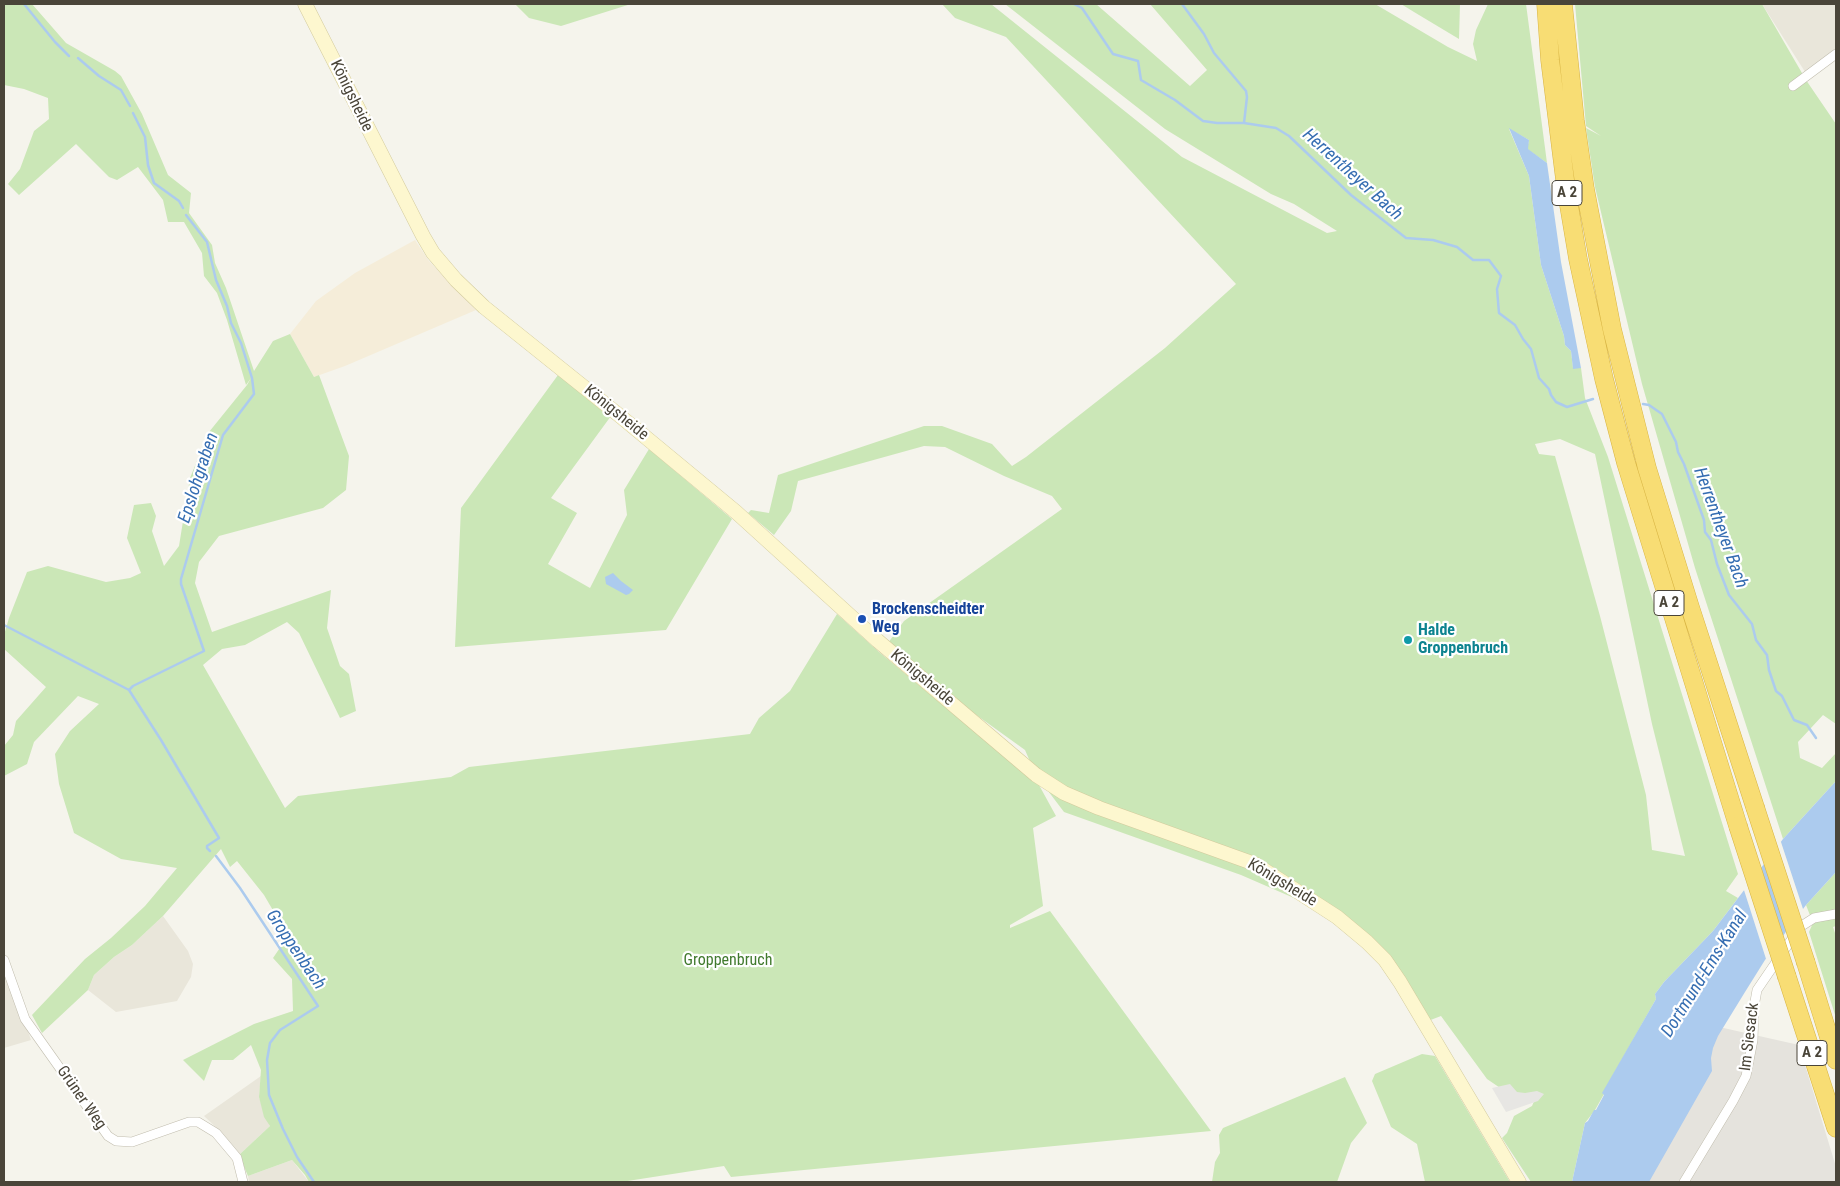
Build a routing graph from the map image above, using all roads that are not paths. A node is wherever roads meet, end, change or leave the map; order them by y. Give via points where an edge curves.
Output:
1 (305, 4) edge
2 (1546, 4) edge
3 (1563, 4) edge
4 (1836, 54) edge
5 (1793, 86) dead end
6 (1836, 914) edge
7 (4, 960) edge
8 (1836, 1060) edge
9 (1836, 1128) edge
10 (244, 1182) edge
11 (1519, 1182) edge
12 (1684, 1182) edge

1 - 11 main road, Königsheide via 423,236 456,280 484,307 736,512 878,642 1036,776 1099,808 1255,864 1337,917 1385,960
2 - 9 highway, A 2, bridge via 1566,188 1604,379 1628,472
3 - 8 highway, A 2, bridge via 1575,120 1594,245 1647,468
4 - 5 street
6 - 12 street, Im Siesack via 1814,918 1800,927 1757,990 1746,1076
7 - 10 street, Grüner Weg via 25,1019 108,1136 116,1141 132,1142 189,1122 198,1122 216,1133 237,1158

